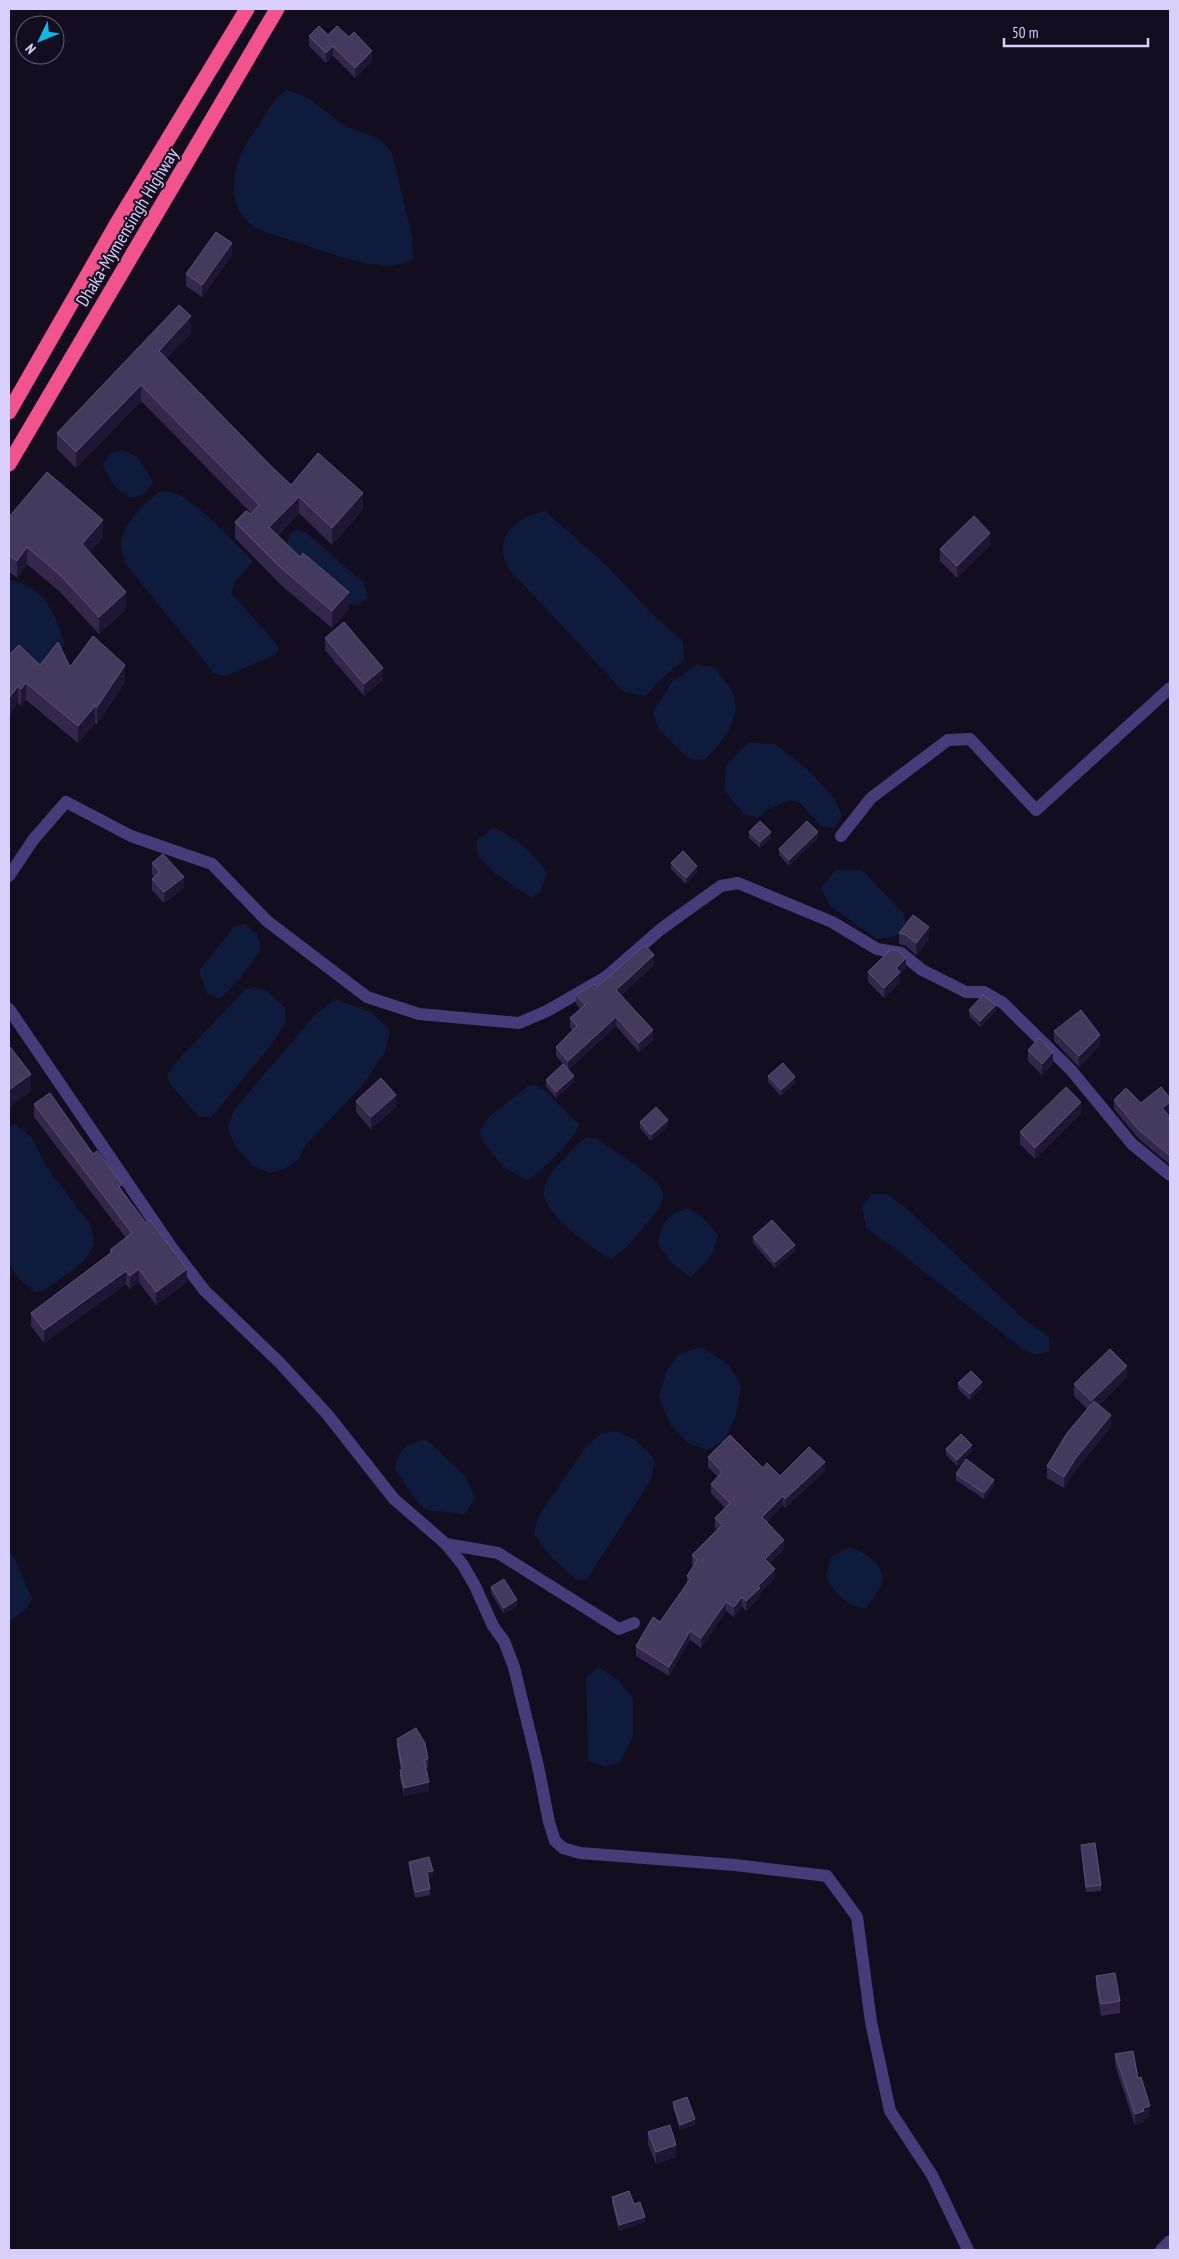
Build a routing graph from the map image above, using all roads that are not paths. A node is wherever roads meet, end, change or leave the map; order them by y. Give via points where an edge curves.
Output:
1 (247, 9) edge
2 (277, 9) edge
3 (9, 412) edge
4 (9, 464) edge
5 (1170, 688) edge
6 (841, 836) dead end
7 (9, 876) edge
8 (9, 1009) edge
9 (1170, 1175) edge
10 (446, 1544) junction
11 (634, 1623) dead end
12 (1170, 2241) edge
13 (968, 2250) edge
14 (1161, 2250) edge

1 - 3 highway, Dhaka-Mymensingh Highway via 116,225
2 - 4 highway, Dhaka-Mymensingh Highway
5 - 6 street via 1036,810 970,740 948,740 871,798
7 - 9 street via 33,840 66,802 131,836 212,864 267,921 366,997 419,1014 519,1023 606,977 703,898 721,886 738,883 832,922 877,949 901,953 922,970 966,992 984,992 1003,1003 1072,1070 1132,1144
8 - 10 street via 172,1248 205,1291 280,1362 327,1414 394,1500
10 - 11 street via 498,1552 618,1629
10 - 13 street via 476,1586 514,1667 555,1841 580,1853 827,1876 857,1917 871,2022 890,2111 932,2175
12 - 14 street

